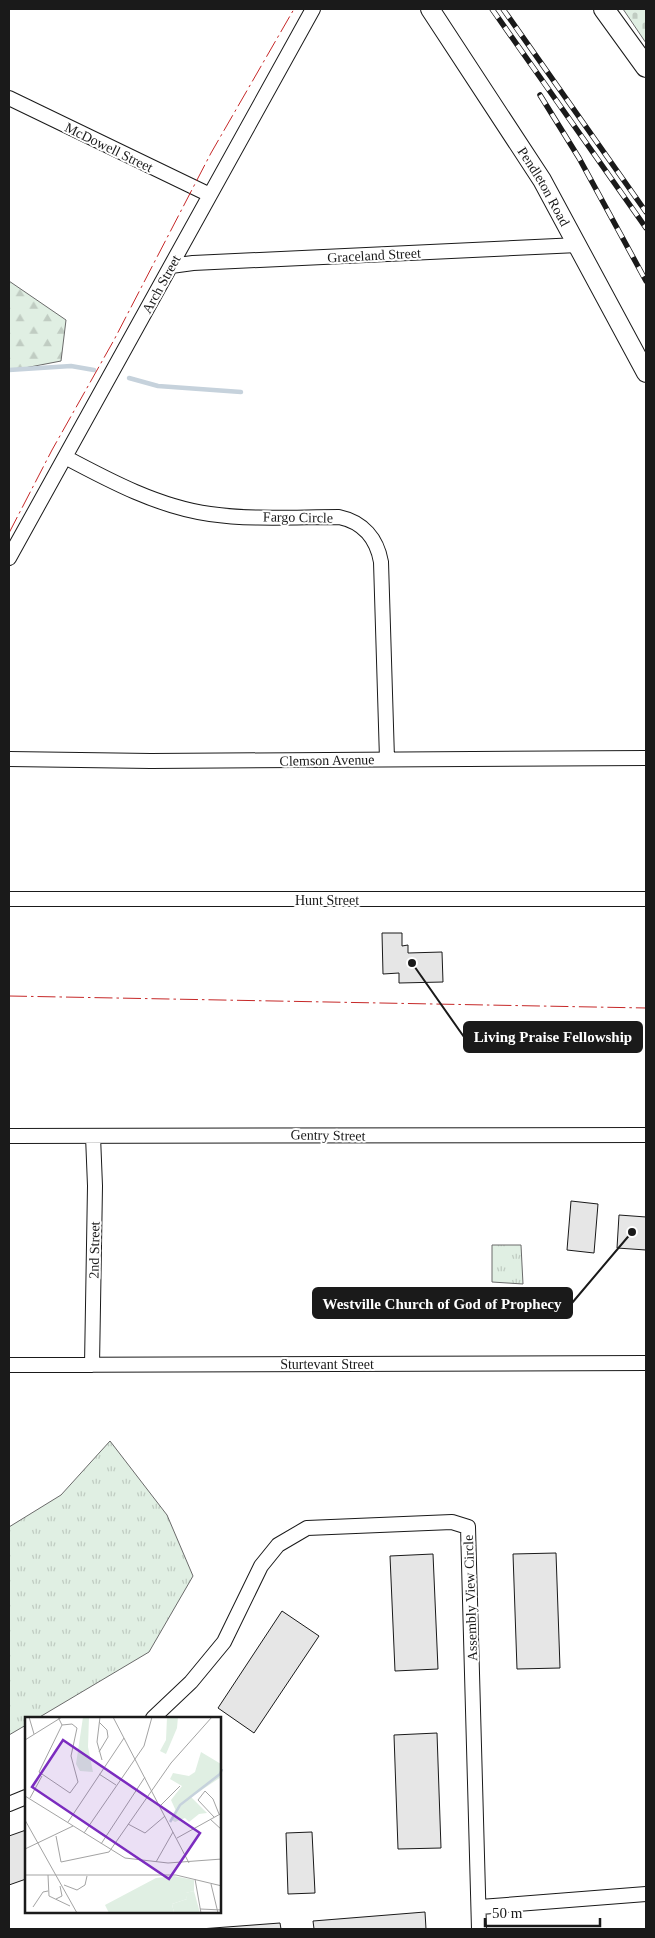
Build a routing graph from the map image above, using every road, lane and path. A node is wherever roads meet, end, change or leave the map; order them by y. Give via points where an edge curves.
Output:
1 (313, 9) edge
2 (430, 9) edge
3 (604, 9) edge
4 (646, 67) edge
5 (9, 98) edge
6 (210, 195) junction
7 (578, 245) junction
8 (171, 266) junction
9 (646, 373) edge
10 (65, 457) junction
11 (9, 558) edge
12 (646, 758) edge
13 (9, 759) edge
14 (387, 759) junction
15 (9, 899) edge
16 (646, 900) edge
17 (646, 1135) edge
18 (9, 1136) edge
19 (93, 1136) junction
20 (646, 1363) edge
21 (9, 1365) edge
22 (92, 1365) junction
23 (154, 1717) edge
24 (25, 1797) edge
25 (9, 1804) edge
26 (646, 1894) edge
27 (480, 1907) junction
28 (480, 1929) edge

1 - 6 street, Arch Street
2 - 7 street, Pendleton Road via 507,124
3 - 4 main road
5 - 6 street, McDowell Street
6 - 8 street, Arch Street
7 - 8 street, Graceland Street
7 - 9 street, Pendleton Road
8 - 10 street, Arch Street
10 - 11 street, Arch Street
10 - 14 street, Fargo Circle via 152,499 181,508 230,516 339,517 366,530 376,543 380,562
12 - 14 street, Clemson Avenue
13 - 14 street, Clemson Avenue
15 - 16 street, Hunt Street
17 - 19 street, Gentry Street
18 - 19 street, Gentry Street
19 - 22 street, 2nd Street
20 - 22 street, Sturtevant Street
21 - 22 street, Sturtevant Street
23 - 27 street, Assembly View Circle via 224,1642 261,1566 278,1545 307,1528 452,1522 468,1527
24 - 25 street
26 - 27 street
27 - 28 street, Assembly View Circle

